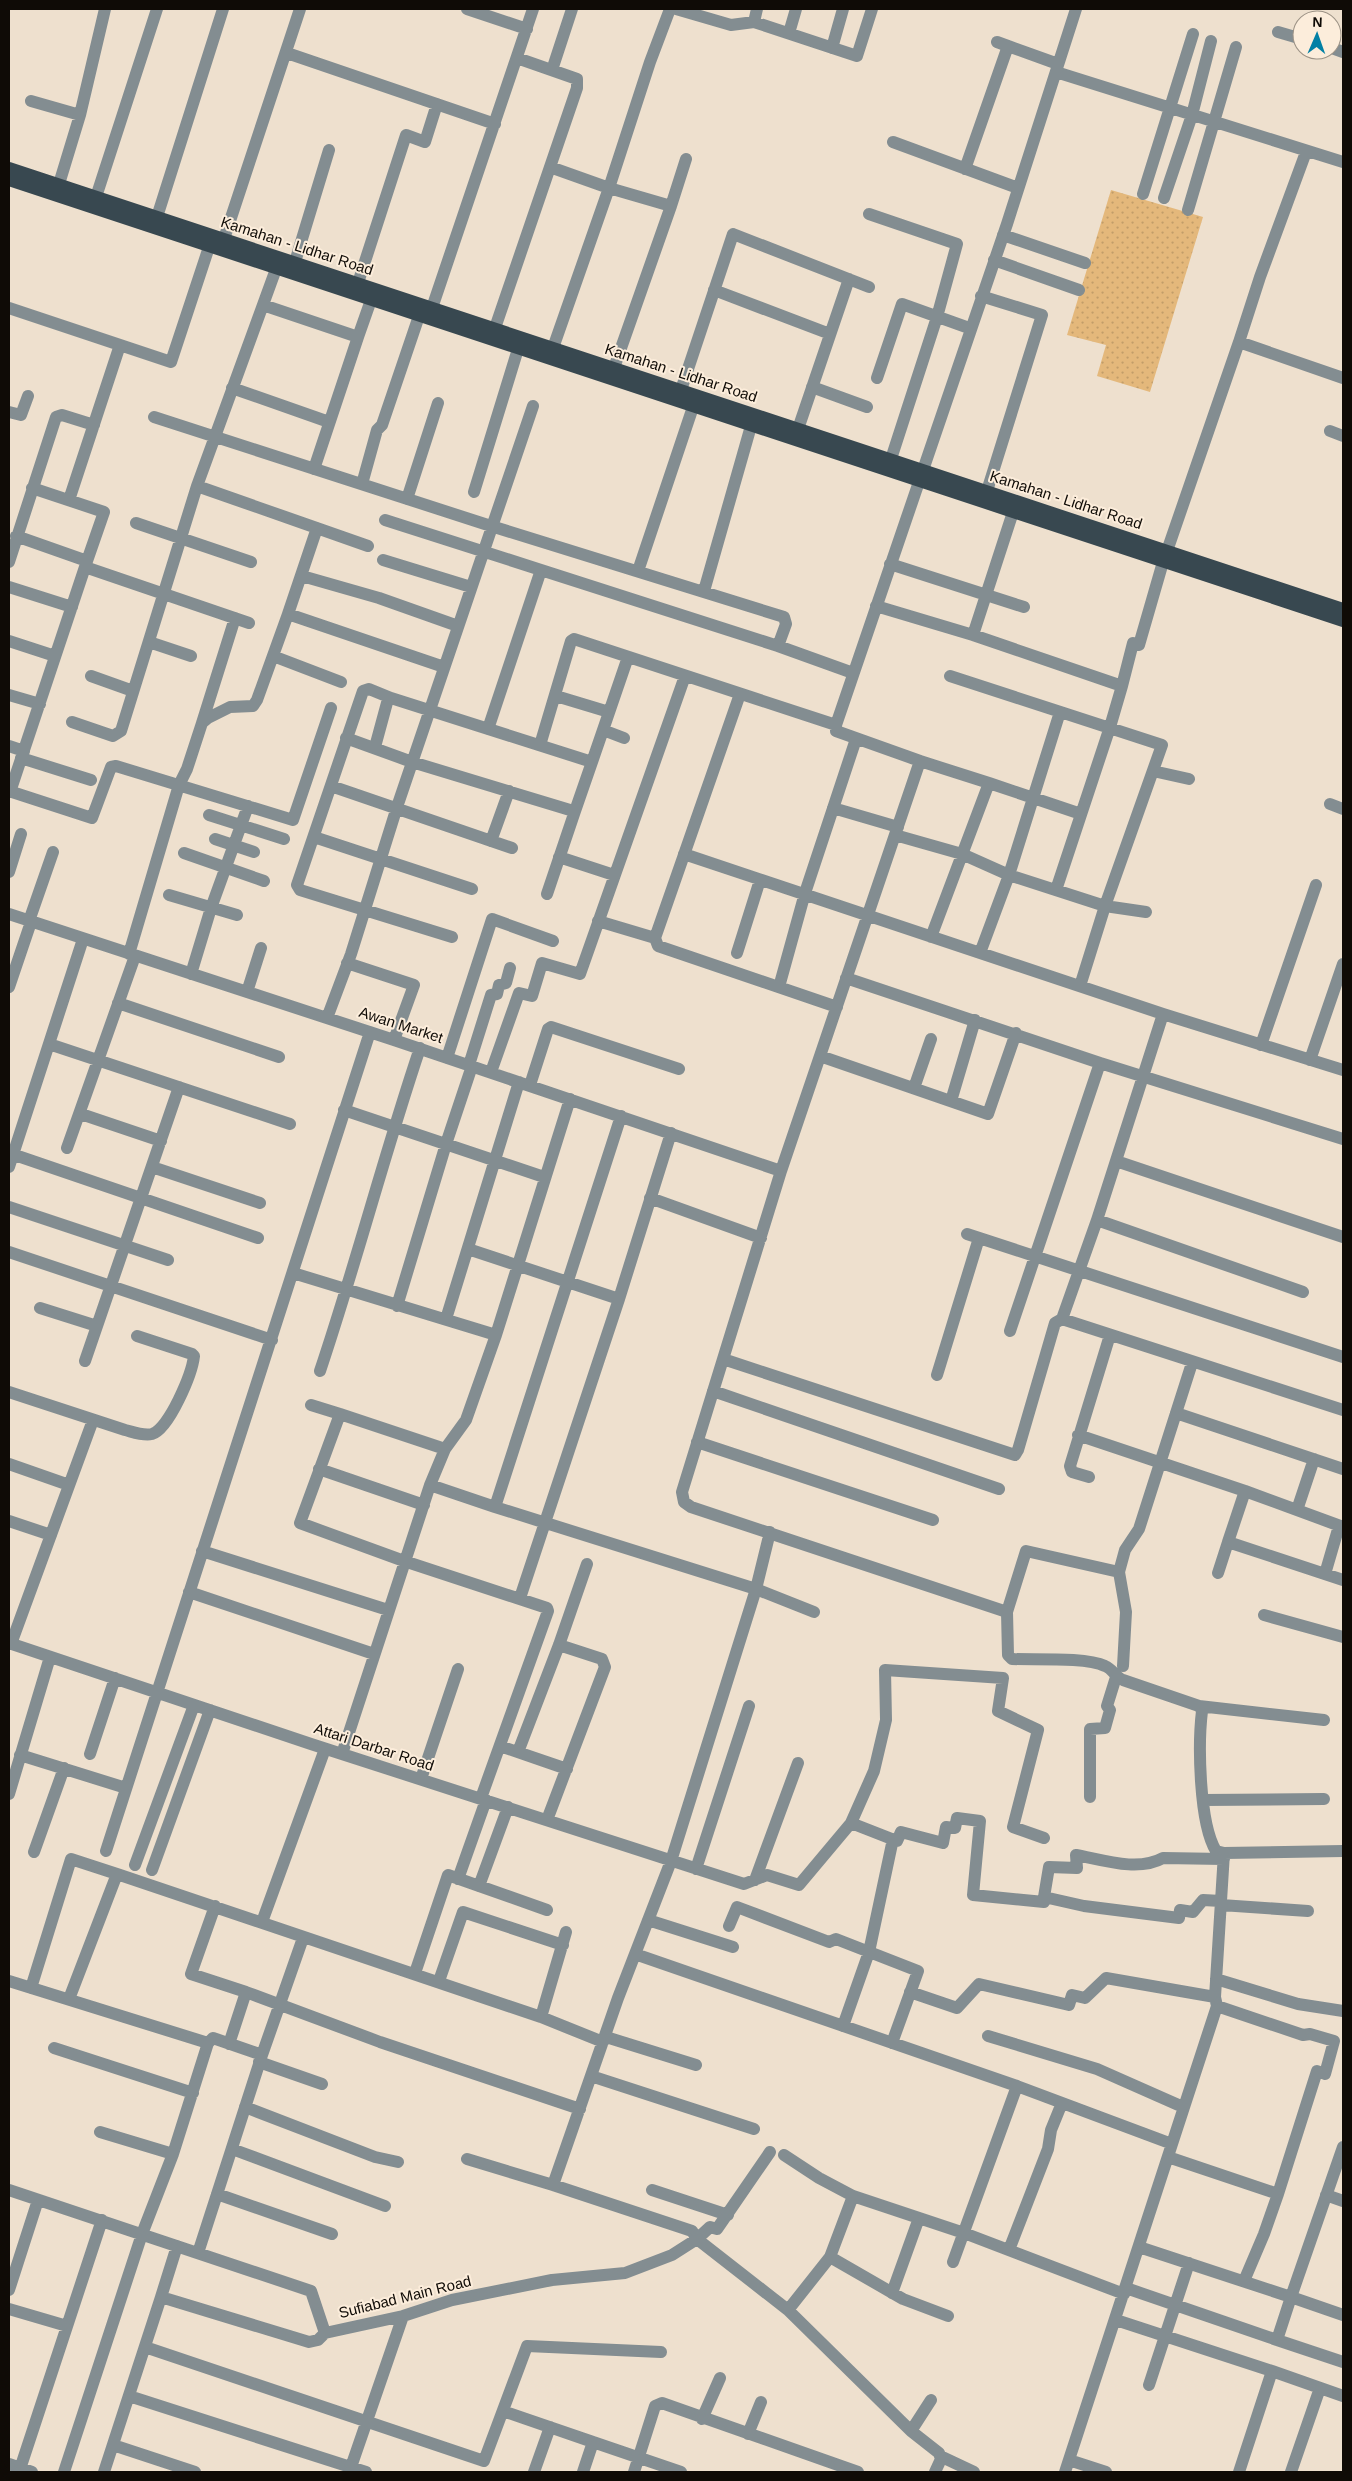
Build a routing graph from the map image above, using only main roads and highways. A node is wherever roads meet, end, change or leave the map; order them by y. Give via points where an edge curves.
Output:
1 (9, 168) edge
2 (9, 180) edge
3 (920, 475) junction
4 (1165, 556) junction
5 (1343, 609) edge
6 (1343, 621) edge

1 - 3 main road, Kamahan - Lidhar Road via 891,460
2 - 3 main road, Kamahan - Lidhar Road via 751,426
3 - 4 main road, Kamahan - Lidhar Road via 1013,512
3 - 4 main road, Kamahan - Lidhar Road via 987,491
4 - 5 main road, Kamahan - Lidhar Road
4 - 6 main road, Kamahan - Lidhar Road

